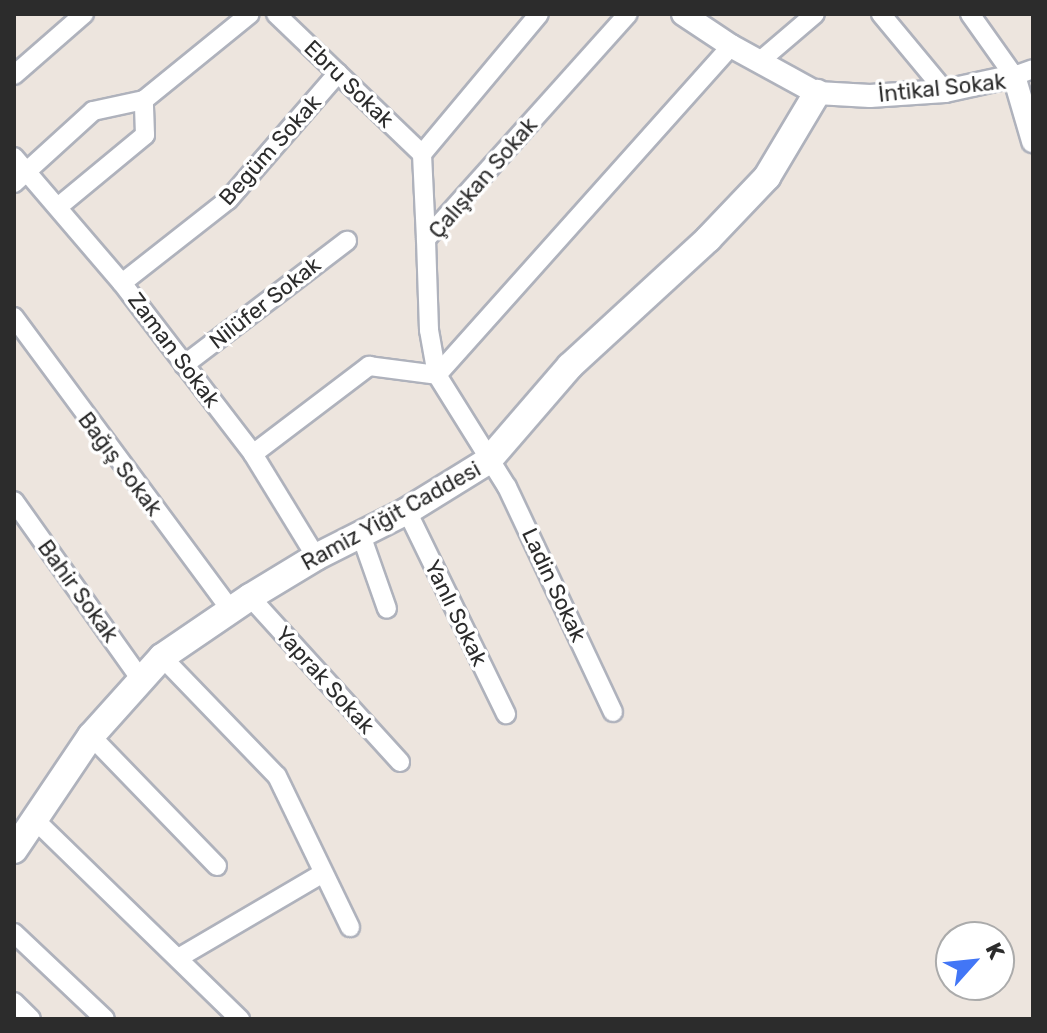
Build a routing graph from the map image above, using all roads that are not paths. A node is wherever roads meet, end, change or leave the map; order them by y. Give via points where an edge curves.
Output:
1 (84, 14) edge
2 (250, 14) edge
3 (276, 14) edge
4 (539, 14) edge
5 (628, 14) edge
6 (683, 14) edge
7 (815, 14) edge
8 (881, 14) edge
9 (970, 14) edge
10 (731, 46) junction
11 (760, 61) junction
12 (338, 73) junction
13 (1024, 73) edge
14 (14, 75) edge
15 (945, 91) junction
16 (817, 93) junction
17 (144, 100) junction
18 (1033, 141) edge
19 (422, 154) junction
20 (14, 157) edge
21 (21, 177) edge
22 (58, 207) junction
23 (426, 239) junction
24 (347, 241) dead end
25 (122, 283) junction
26 (14, 317) edge
27 (184, 365) junction
28 (437, 375) junction
29 (253, 454) junction
30 (488, 461) junction
31 (14, 501) edge
32 (407, 511) junction
33 (361, 535) junction
34 (316, 557) junction
35 (240, 603) junction
36 (387, 609) dead end
37 (162, 657) junction
38 (141, 680) junction
39 (613, 712) dead end
40 (506, 714) dead end
41 (91, 736) junction
42 (400, 762) dead end
43 (33, 818) junction
44 (14, 850) edge
45 (217, 866) dead end
46 (323, 873) junction
47 (350, 927) dead end
48 (14, 933) edge
49 (180, 957) junction
50 (14, 1002) edge
51 (31, 1019) edge
52 (105, 1019) edge
53 (240, 1019) edge

1 - 14 street
2 - 17 street
3 - 12 street, Ebru Sokak
4 - 19 street
5 - 23 street, Çalışkan Sokak
6 - 10 street, İntikal Sokak
7 - 11 street
8 - 15 street
9 - 13 street
10 - 11 street, İntikal Sokak
10 - 28 street
11 - 16 street, İntikal Sokak
12 - 19 street, Ebru Sokak
12 - 25 street, Begüm Sokak via 228,200
13 - 15 street, İntikal Sokak
13 - 18 street, İntikal Sokak
15 - 16 street, İntikal Sokak
16 - 30 main road, Ramiz Yiğit Caddesi via 767,177 570,366
17 - 21 street via 93,111
17 - 22 street via 145,135
19 - 23 street
20 - 21 street, Zaman Sokak
21 - 22 street, Zaman Sokak
22 - 25 street, Zaman Sokak
23 - 28 street, Çalışkan Sokak via 429,330
24 - 27 street, Nilüfer Sokak
25 - 27 street, Zaman Sokak
26 - 35 street, Bağış Sokak
27 - 29 street, Zaman Sokak
28 - 29 street via 369,366
28 - 30 street, Çalışkan Sokak
29 - 34 street, Zaman Sokak
30 - 32 main road, Ramiz Yiğit Caddesi
30 - 39 street, Ladin Sokak via 507,487
31 - 38 street, Bahir Sokak
32 - 33 main road, Ramiz Yiğit Caddesi
32 - 40 street, Yanlı Sokak
33 - 34 main road, Ramiz Yiğit Caddesi
33 - 36 street
34 - 35 main road, Ramiz Yiğit Caddesi
35 - 37 main road, Ramiz Yiğit Caddesi
35 - 42 street, Yaprak Sokak
37 - 38 main road, Ramiz Yiğit Caddesi
37 - 46 street via 277,776
38 - 41 main road, Ramiz Yiğit Caddesi
41 - 43 main road, Ramiz Yiğit Caddesi
41 - 45 street
43 - 44 main road, Ramiz Yiğit Caddesi
43 - 49 street
46 - 47 street
46 - 49 street
48 - 52 street
49 - 53 street
50 - 51 street

